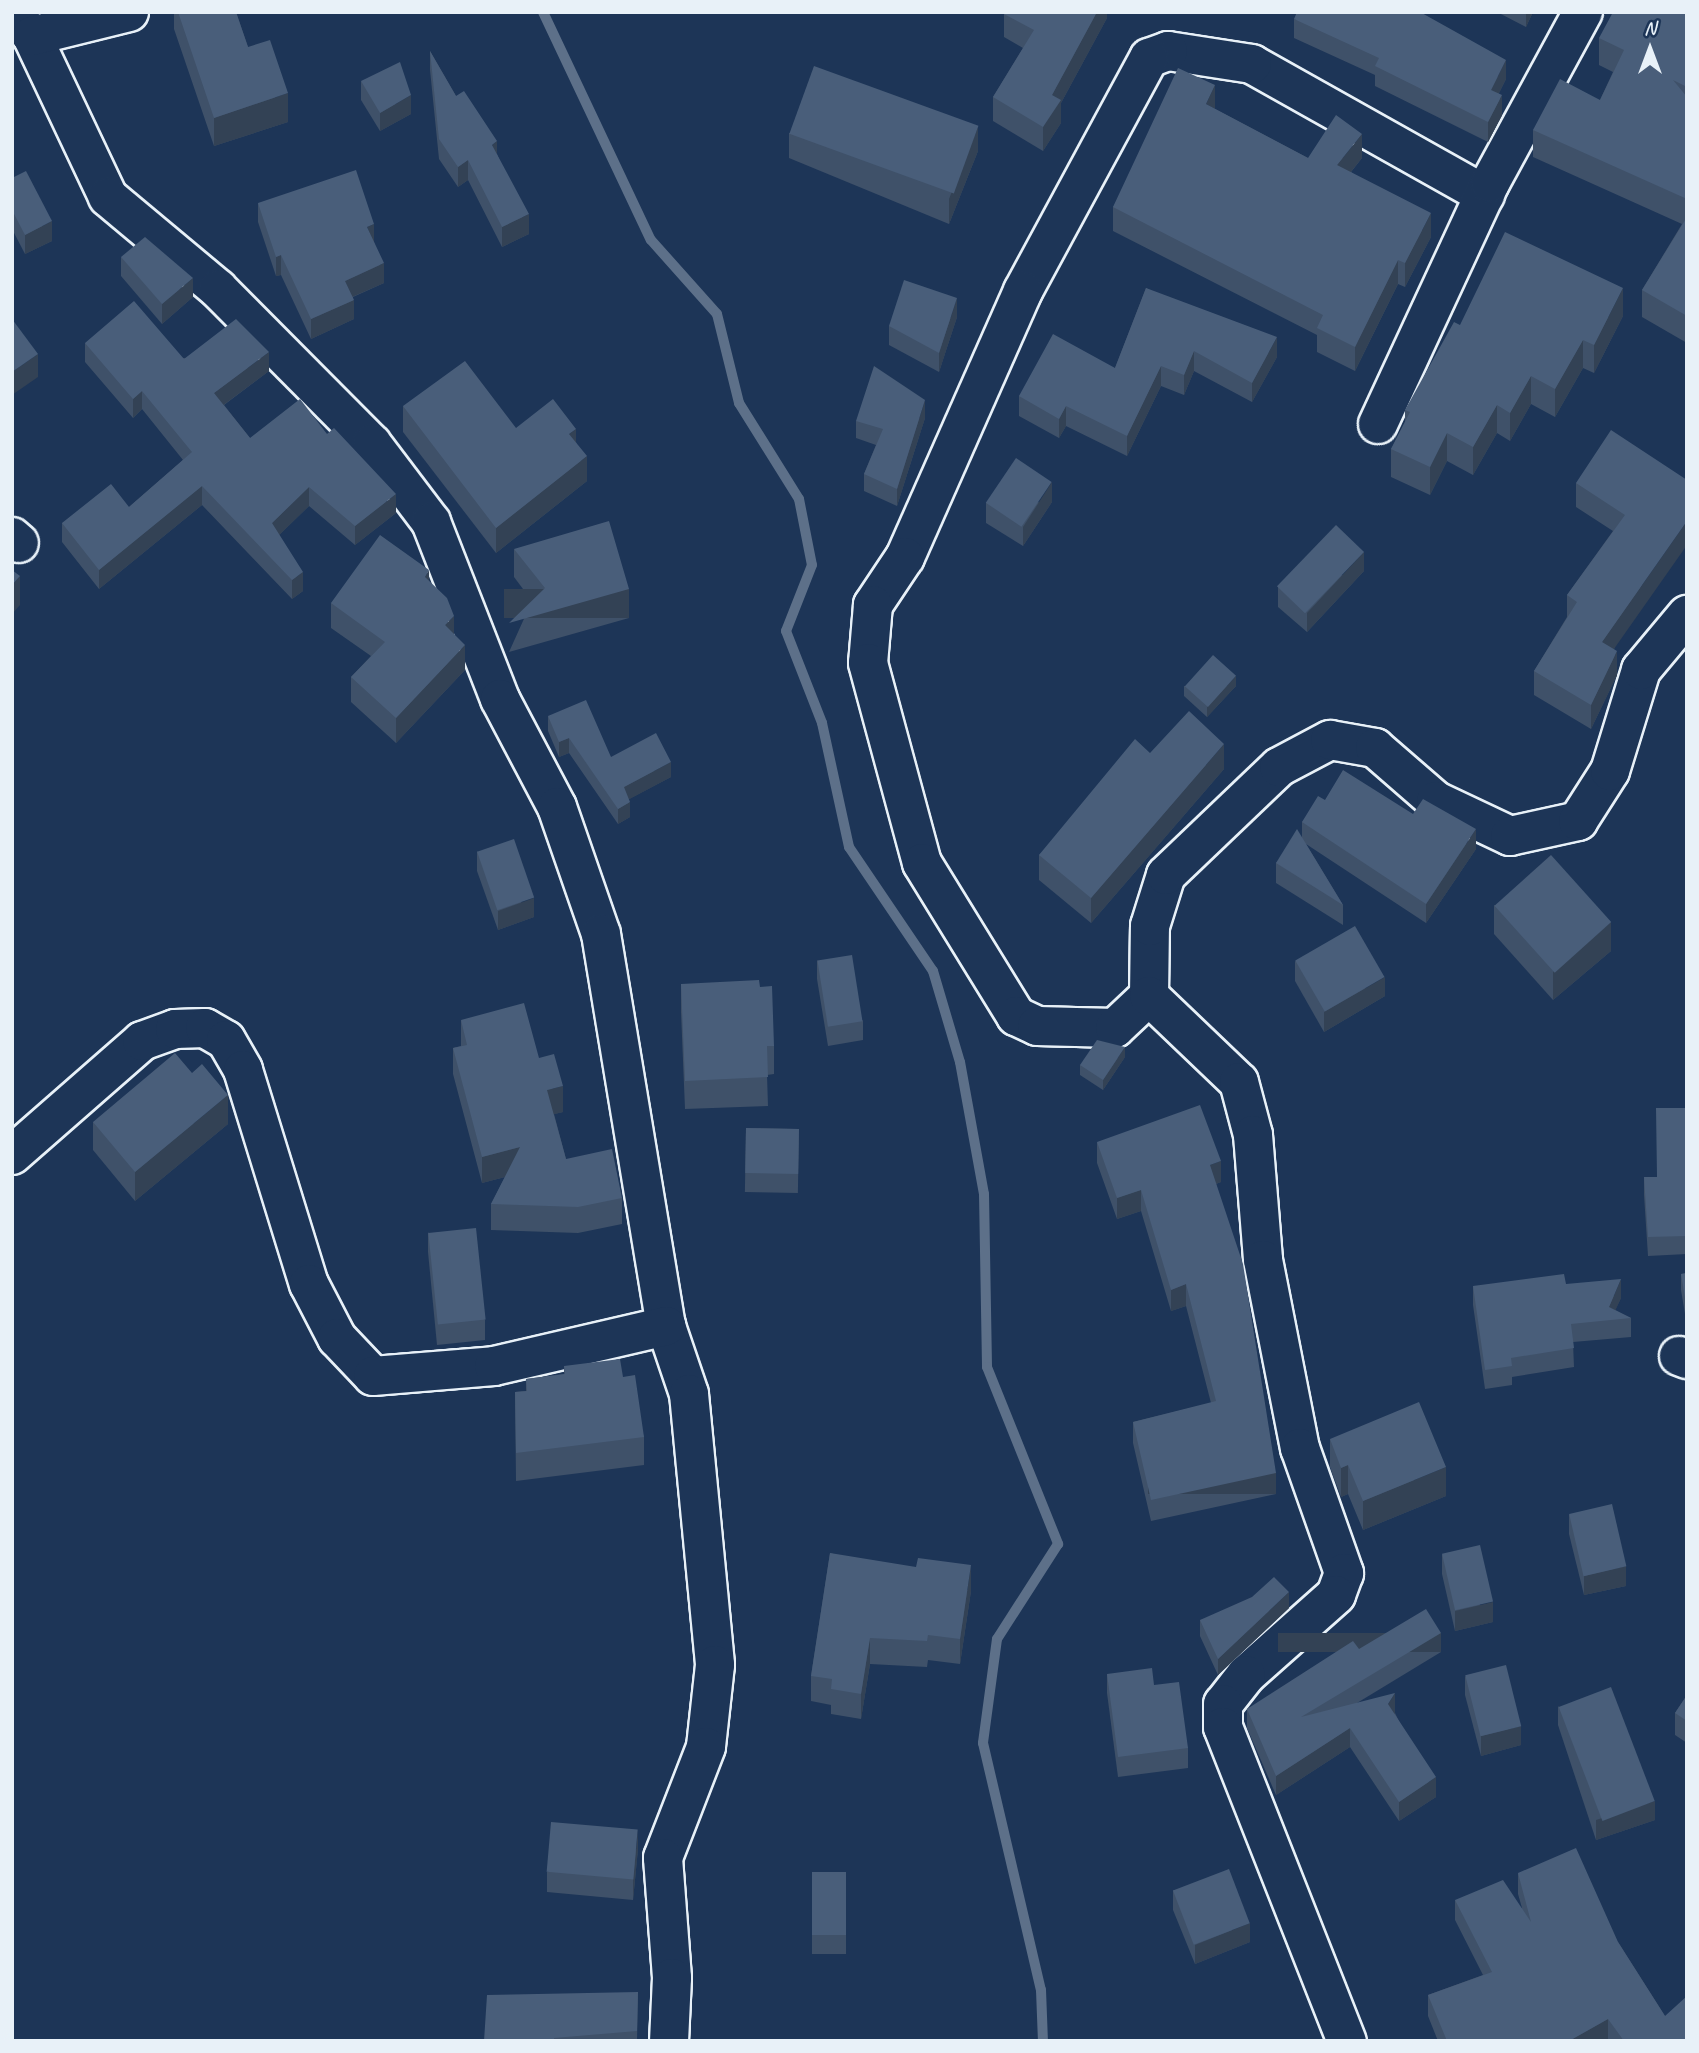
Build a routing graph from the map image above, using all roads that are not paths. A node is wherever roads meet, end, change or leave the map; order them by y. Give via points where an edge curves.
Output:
1 (129, 12) edge
2 (1583, 12) edge
3 (22, 24) edge
4 (1485, 195) junction
5 (1378, 424) dead end
6 (1687, 615) edge
7 (1149, 996) junction
8 (12, 1156) edge
9 (666, 1326) junction
10 (669, 2041) edge
11 (1347, 2041) edge

1 - 3 street
2 - 4 street
3 - 9 street via 108,197 171,245 266,337 372,444 431,522 500,699 557,807 601,934
4 - 5 street
4 - 7 street via 1252,64 1157,53 1023,291 905,557 873,605 868,663 922,863 1000,998 1016,1016 1037,1026 1115,1028
6 - 7 street via 1641,670 1610,771 1578,821 1510,836 1436,801 1375,748 1330,740 1279,767 1158,889 1150,926
7 - 11 street via 1239,1082 1253,1135 1263,1260 1300,1448 1344,1573 1336,1595 1223,1704 1223,1727
8 - 9 street via 142,1041 175,1029 205,1028 226,1040 243,1070 309,1284 337,1338 373,1376 494,1366
9 - 10 street via 689,1394 715,1665 706,1748 663,1858 672,1978

